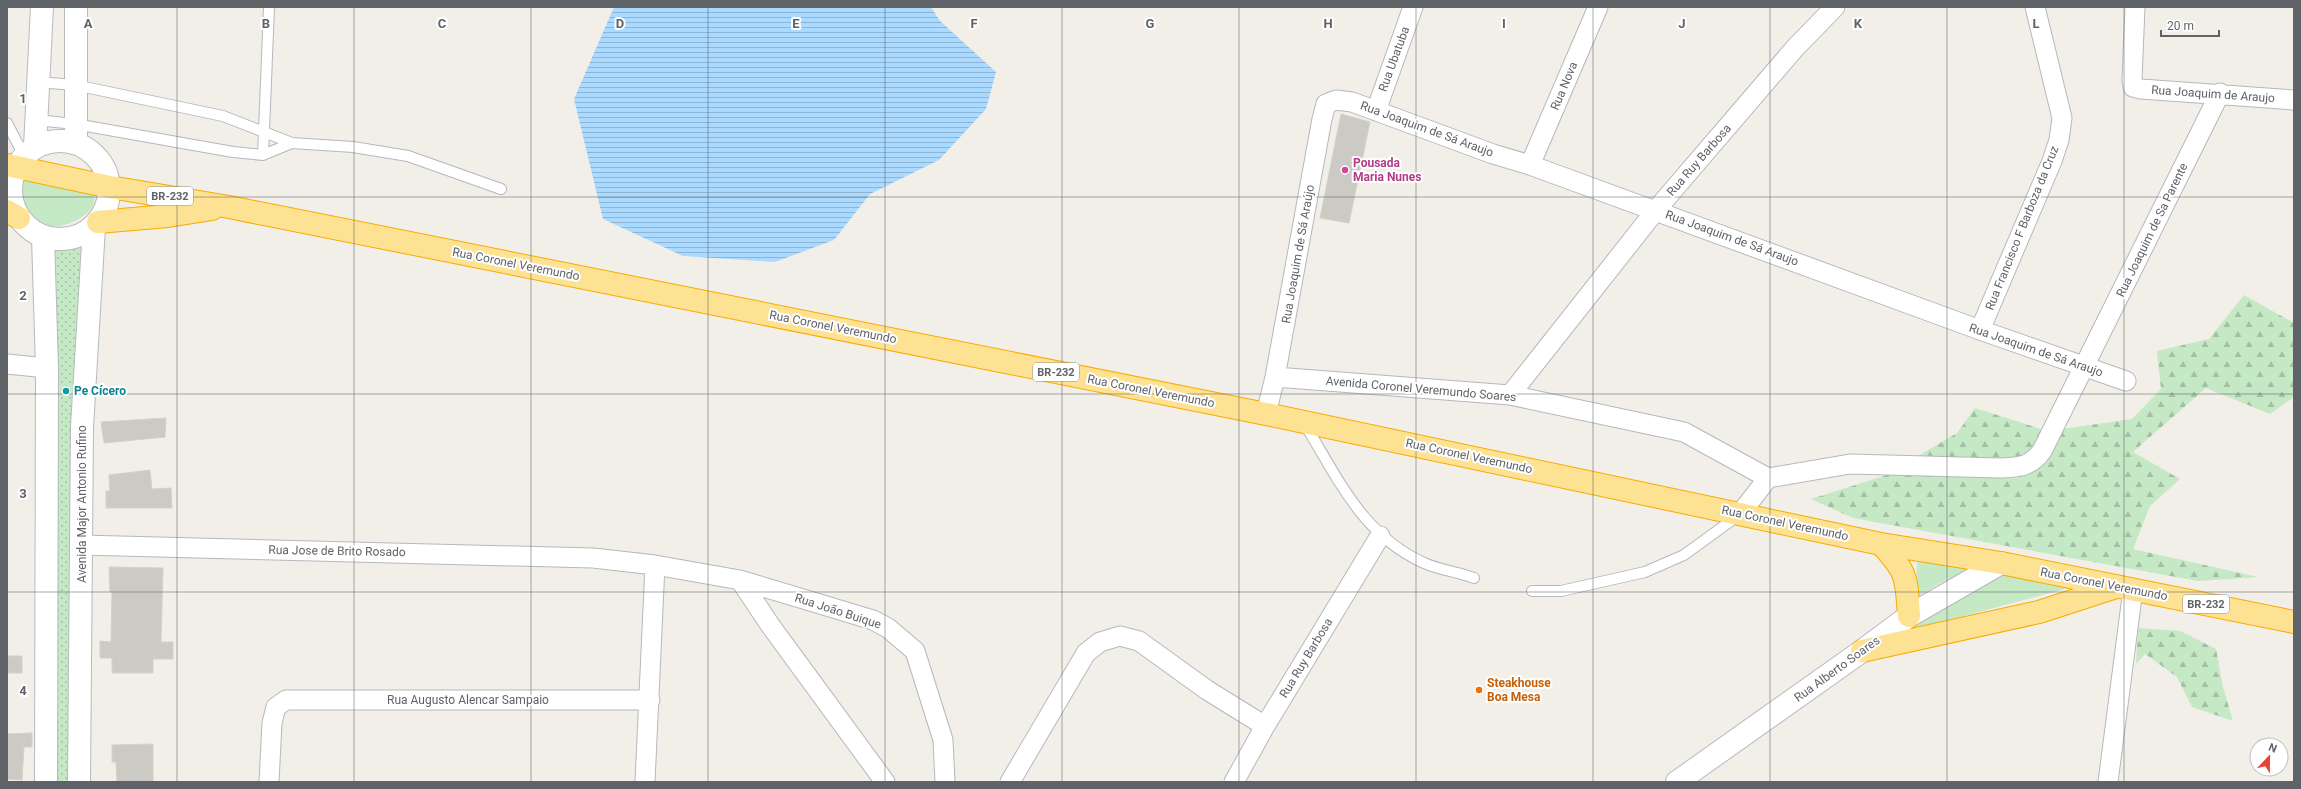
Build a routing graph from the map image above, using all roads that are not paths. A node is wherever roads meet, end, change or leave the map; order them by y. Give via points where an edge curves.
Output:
1 (42, 7) edge
2 (76, 7) edge
3 (269, 7) edge
4 (1413, 7) edge
5 (1598, 7) edge
6 (1835, 7) edge
7 (2035, 7) edge
8 (2135, 7) edge
9 (38, 82) junction
10 (75, 85) junction
11 (2220, 93) junction
12 (1336, 100) joint
13 (2294, 100) edge
14 (1376, 111) junction
15 (36, 120) junction
16 (7, 124) edge
17 (75, 133) junction
18 (264, 133) junction
19 (292, 143) junction
20 (263, 155) junction
21 (20, 159) edge
22 (1530, 164) junction
23 (110, 187) junction
24 (501, 189) dead end
25 (229, 207) junction
26 (1656, 210) junction
27 (13, 215) edge
28 (96, 224) junction
29 (43, 237) junction
30 (1980, 330) junction
31 (7, 364) edge
32 (47, 368) junction
33 (2084, 368) junction
34 (1275, 377) junction
35 (2126, 381) dead end
36 (1510, 395) junction
37 (1266, 414) junction
38 (1302, 421) junction
39 (1768, 478) junction
40 (1740, 514) junction
41 (1380, 536) junction
42 (1881, 544) junction
43 (82, 545) junction
44 (593, 558) joint
45 (2002, 563) junction
46 (655, 565) junction
47 (1474, 578) dead end
48 (740, 580) junction
49 (2125, 588) junction
50 (1532, 591) dead end
51 (1909, 616) junction
52 (2294, 622) edge
53 (1862, 651) junction
54 (47, 657) junction
55 (80, 657) junction
56 (650, 700) junction
57 (1265, 726) junction
58 (1685, 780) edge
59 (46, 782) edge
60 (79, 782) edge
61 (269, 782) edge
62 (646, 782) edge
63 (885, 782) edge
64 (945, 782) edge
65 (1010, 782) edge
66 (1234, 782) edge
67 (2108, 782) edge

1 - 9 main road
2 - 10 main road
3 - 18 lane
4 - 14 street, Rua Ubatuba
5 - 22 street, Rua Nova
6 - 26 street, Rua Ruy Barbosa via 1796,48
7 - 30 street, Rua Francisco F Barboza da Cruz via 2062,118 2052,161
8 - 11 street, Rua Joaquim de Araujo via 2133,87
9 - 10 lane
9 - 15 main road
10 - 17 main road
10 - 18 lane via 224,116
11 - 13 street, Rua Joaquim de Araujo
11 - 33 street, Rua Joaquim de Sa Parente
12 - 14 street, Rua Joaquim de Sá Araujo via 1352,102
12 - 34 street, Rua Joaquim de Sá Araújo via 1326,104 1322,119
14 - 22 street, Rua Joaquim de Sá Araujo via 1493,154
15 - 17 lane
15 - 21 main road
16 - 21 lane
17 - 20 lane
17 - 21 main road via 62,140 48,142
17 - 23 main road via 99,159 107,172
18 - 19 lane
18 - 20 lane
19 - 20 lane
19 - 24 lane via 353,147 408,156
21 - 23 highway, Rua Coronel Veremundo / BR-232
21 - 27 main road via 11,184
22 - 26 street, Rua Joaquim de Sá Araujo
23 - 25 highway, Rua Coronel Veremundo / BR-232
23 - 28 main road via 108,206
25 - 28 highway
25 - 37 highway, Rua Coronel Veremundo / BR-232
26 - 30 street, Rua Joaquim de Sá Araujo
26 - 36 street, Rua Ruy Barbosa
27 - 29 main road
28 - 29 main road via 83,234 70,238 56,240
28 - 43 main road, Avenida Major Antonio Rufino via 82,427
29 - 32 main road
30 - 33 street, Rua Joaquim de Sá Araujo
31 - 32 street
32 - 54 main road
33 - 35 street, Rua Joaquim de Sá Araujo
33 - 39 street, Rua Joaquim de Sa Parente via 2042,451 2034,462 2017,468 1850,464
34 - 36 street, Avenida Coronel Veremundo Soares
34 - 37 street, Rua Joaquim de Sá Araújo
36 - 39 street, Avenida Coronel Veremundo Soares via 1684,432
37 - 38 highway, Rua Coronel Veremundo / BR-232
38 - 40 highway, Rua Coronel Veremundo / BR-232
38 - 41 lane via 1359,513
39 - 40 street
40 - 42 highway, Rua Coronel Veremundo / BR-232
40 - 50 lane via 1684,555 1645,572 1561,591
41 - 47 lane via 1425,563
41 - 57 street, Rua Ruy Barbosa
42 - 45 highway, Rua Coronel Veremundo / BR-232
42 - 51 highway via 1906,576
43 - 44 street, Rua Jose de Brito Rosado
43 - 55 main road, Avenida Major Antonio Rufino
44 - 46 street, Rua João Buique
45 - 49 highway, Rua Coronel Veremundo / BR-232
45 - 51 main road, Rua Alberto Soares
46 - 48 street, Rua João Buique
46 - 56 street
48 - 63 street
48 - 64 street, Rua João Buique via 873,620 888,628 915,651 943,740
49 - 52 highway, Rua Coronel Veremundo / BR-232
49 - 53 highway via 2039,612
49 - 67 street
51 - 53 main road, Rua Alberto Soares
53 - 58 main road, Rua Alberto Soares
54 - 55 main road
54 - 59 main road
55 - 60 main road, Avenida Major Antonio Rufino
56 - 61 street, Rua Augusto Alencar Sampaio via 286,700 276,707 272,723
56 - 62 street
57 - 65 street via 1207,690 1139,641 1120,636 1100,642 1086,653
57 - 66 street, Rua Ruy Barbosa

